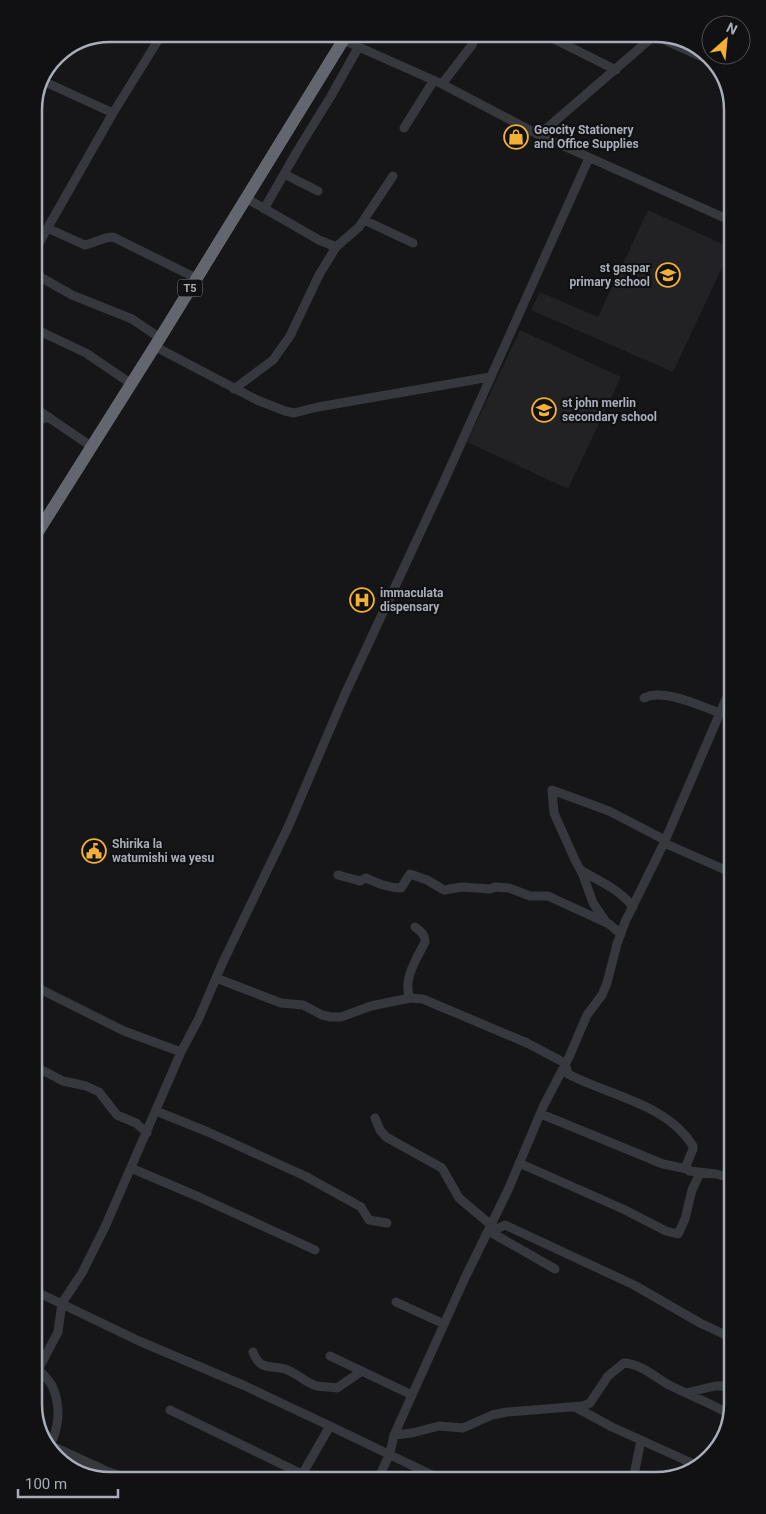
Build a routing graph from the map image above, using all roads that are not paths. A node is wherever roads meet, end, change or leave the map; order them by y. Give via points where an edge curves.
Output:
1 (157, 42) edge
2 (342, 42) edge
3 (351, 42) edge
4 (473, 43) edge
5 (562, 43) edge
6 (646, 43) edge
7 (358, 48) junction
8 (616, 70) junction
9 (438, 82) junction
10 (49, 84) edge
11 (113, 112) junction
12 (404, 128) dead end
13 (539, 134) junction
14 (589, 158) junction
15 (284, 174) junction
16 (393, 176) dead end
17 (318, 191) dead end
18 (246, 198) junction
19 (264, 209) junction
20 (724, 218) edge
21 (364, 220) junction
22 (47, 228) junction
23 (43, 235) edge
24 (413, 243) dead end
25 (336, 247) junction
26 (43, 278) edge
27 (196, 278) junction
28 (43, 333) edge
29 (157, 342) junction
30 (490, 377) junction
31 (130, 383) junction
32 (234, 388) junction
33 (43, 413) edge
34 (49, 417) junction
35 (43, 419) edge
36 (92, 447) junction
37 (43, 525) edge
38 (644, 698) dead end
39 (724, 704) edge
40 (720, 713) junction
41 (664, 841) junction
42 (724, 869) edge
43 (582, 870) junction
44 (338, 875) dead end
45 (633, 907) junction
46 (606, 922) junction
47 (415, 927) dead end
48 (621, 934) junction
49 (216, 978) junction
50 (42, 990) edge
51 (410, 998) junction
52 (181, 1052) junction
53 (566, 1064) junction
54 (42, 1070) edge
55 (156, 1112) junction
56 (541, 1114) junction
57 (374, 1118) dead end
58 (147, 1133) junction
59 (519, 1164) junction
60 (131, 1168) junction
61 (687, 1169) junction
62 (700, 1173) junction
63 (724, 1176) edge
64 (387, 1223) dead end
65 (490, 1231) junction
66 (315, 1250) dead end
67 (555, 1269) dead end
68 (42, 1294) edge
69 (396, 1302) dead end
70 (62, 1303) junction
71 (444, 1324) junction
72 (724, 1334) edge
73 (253, 1352) dead end
74 (330, 1356) dead end
75 (42, 1363) edge
76 (362, 1371) junction
77 (42, 1373) edge
78 (724, 1386) edge
79 (686, 1393) junction
80 (412, 1395) junction
81 (574, 1406) junction
82 (170, 1410) dead end
83 (723, 1411) edge
84 (330, 1426) junction
85 (394, 1435) junction
86 (53, 1439) edge
87 (641, 1440) junction
88 (60, 1450) edge
89 (390, 1453) junction
90 (689, 1462) edge
91 (97, 1466) junction
92 (98, 1470) edge
93 (107, 1471) edge
94 (292, 1471) edge
95 (304, 1471) edge
96 (382, 1472) edge
97 (426, 1472) edge
98 (635, 1472) edge

1 - 11 street
2 - 18 highway, T5
3 - 7 street
4 - 9 street
5 - 8 street
6 - 8 street
7 - 9 street
7 - 15 street
8 - 13 street
9 - 12 street
9 - 13 street
10 - 11 street
11 - 22 street
13 - 14 street
14 - 20 street
14 - 30 street
15 - 17 street
15 - 19 street
16 - 21 street
18 - 19 street
18 - 27 highway, T5
19 - 25 street
21 - 24 street
21 - 25 street
22 - 23 street
22 - 27 street via 85,244 113,237
25 - 32 street via 290,336 273,360
26 - 29 street via 132,319
27 - 29 highway, T5
28 - 31 street via 86,353
29 - 31 highway, T5
29 - 32 street
30 - 32 street via 294,413 285,412
30 - 49 street via 345,694 289,825
31 - 36 highway, T5
33 - 34 street
34 - 35 street
34 - 36 street
36 - 37 highway, T5
38 - 40 street via 659,694
39 - 40 street
40 - 41 street
41 - 42 street
41 - 43 street via 609,811 552,790 554,813
41 - 45 street
43 - 45 street via 614,888
43 - 46 street via 593,903
44 - 46 street via 360,880 366,878 394,888 402,888 410,874 444,890 510,888 530,896 548,896
45 - 48 street
46 - 48 street
47 - 51 street via 422,932 425,942 408,980
48 - 53 street via 602,995 587,1015
49 - 51 street via 281,1003 303,1004 331,1017
49 - 52 street
50 - 52 street via 124,1031
51 - 53 street via 437,1004 527,1043
52 - 55 street
53 - 56 street
53 - 61 street via 570,1076 633,1100 679,1128 693,1146
54 - 58 street via 63,1081 99,1092 117,1115 136,1123
55 - 58 street
55 - 64 street via 305,1176 361,1207 368,1220
56 - 59 street
56 - 61 street via 663,1164
57 - 65 street via 386,1137 442,1168 459,1198
58 - 60 street
59 - 62 street via 678,1234
59 - 65 street
60 - 66 street
60 - 70 street via 95,1250
61 - 62 street
62 - 63 street
65 - 67 street
65 - 71 street
65 - 72 street via 505,1226 536,1239 634,1285
68 - 70 street
69 - 71 street
70 - 75 street via 58,1332
70 - 84 street
71 - 80 street
73 - 76 street via 260,1364 272,1369 285,1369 316,1386 337,1388
74 - 76 street
76 - 80 street
77 - 86 street via 53,1388 59,1410
78 - 79 street
79 - 81 street via 639,1367 624,1363 608,1376 590,1403
79 - 83 street
80 - 85 street
81 - 85 street via 492,1414 463,1428 439,1426
81 - 87 street
82 - 94 street
84 - 89 street
84 - 95 street
85 - 89 street
87 - 90 street
87 - 98 street
88 - 91 street
89 - 96 street
89 - 97 street
91 - 92 street
91 - 93 street

